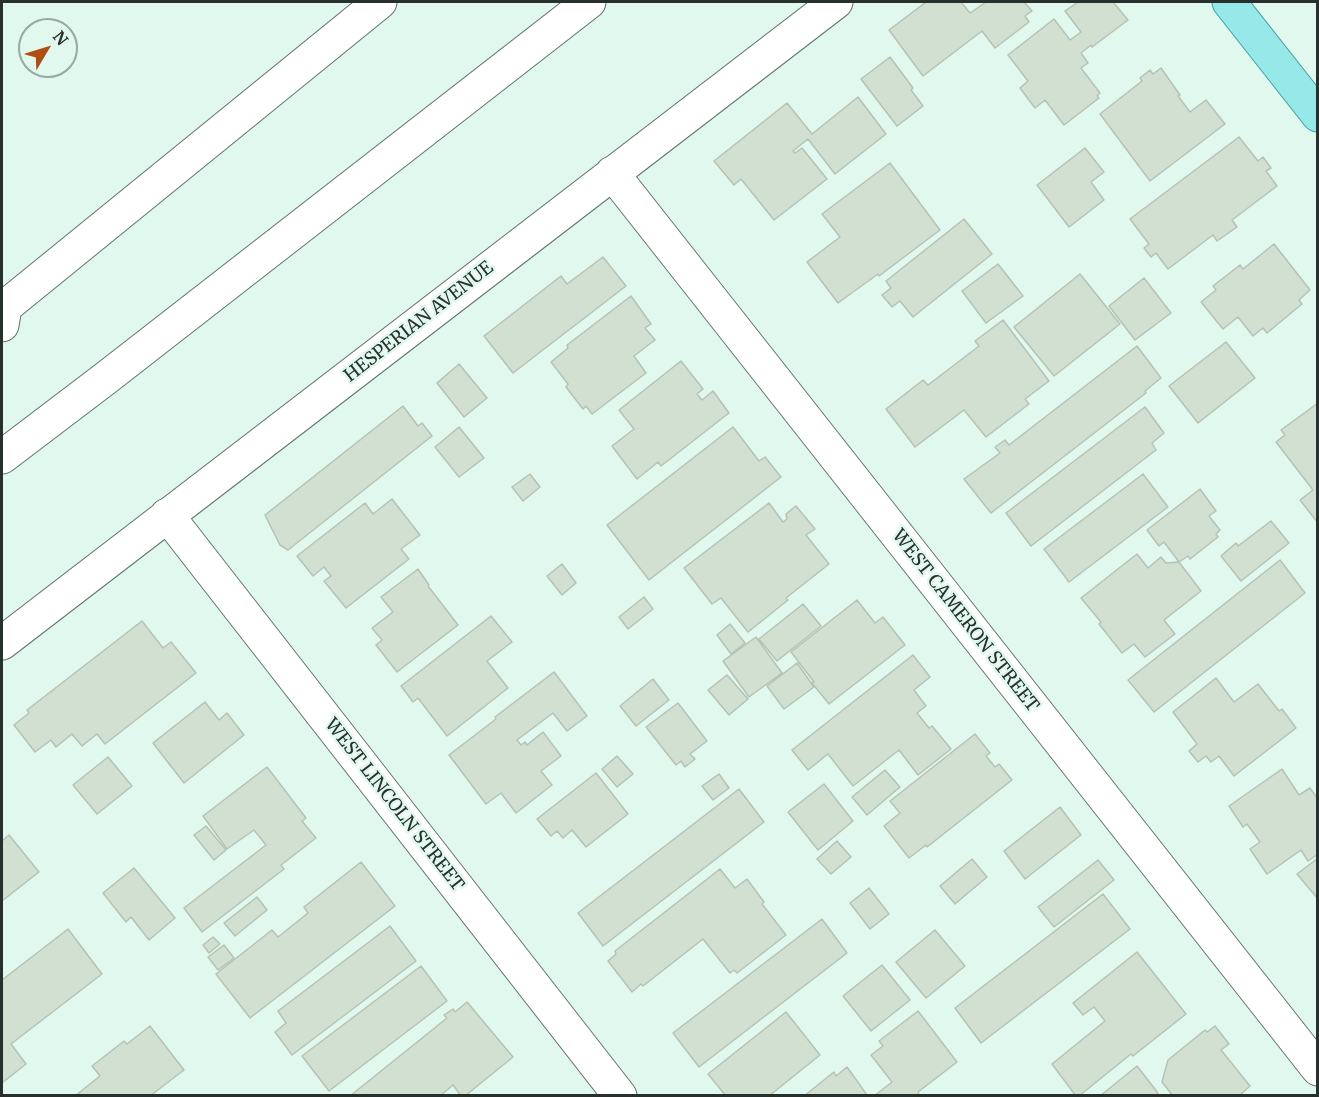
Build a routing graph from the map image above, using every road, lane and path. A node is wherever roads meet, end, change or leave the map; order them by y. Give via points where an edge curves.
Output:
1 (380, 2) edge
2 (589, 2) edge
3 (836, 2) edge
4 (1229, 2) edge
5 (1317, 115) edge
6 (612, 173) junction
7 (2, 325) edge
8 (2, 457) edge
9 (167, 515) junction
10 (2, 643) edge
11 (1317, 1069) edge
12 (620, 1095) edge

1 - 7 street via 5,307
2 - 8 street
3 - 6 street, HESPERIAN AVENUE
4 - 5 main road
6 - 9 street, HESPERIAN AVENUE
6 - 11 street, WEST CAMERON STREET
9 - 10 street, HESPERIAN AVENUE
9 - 12 street, WEST LINCOLN STREET

